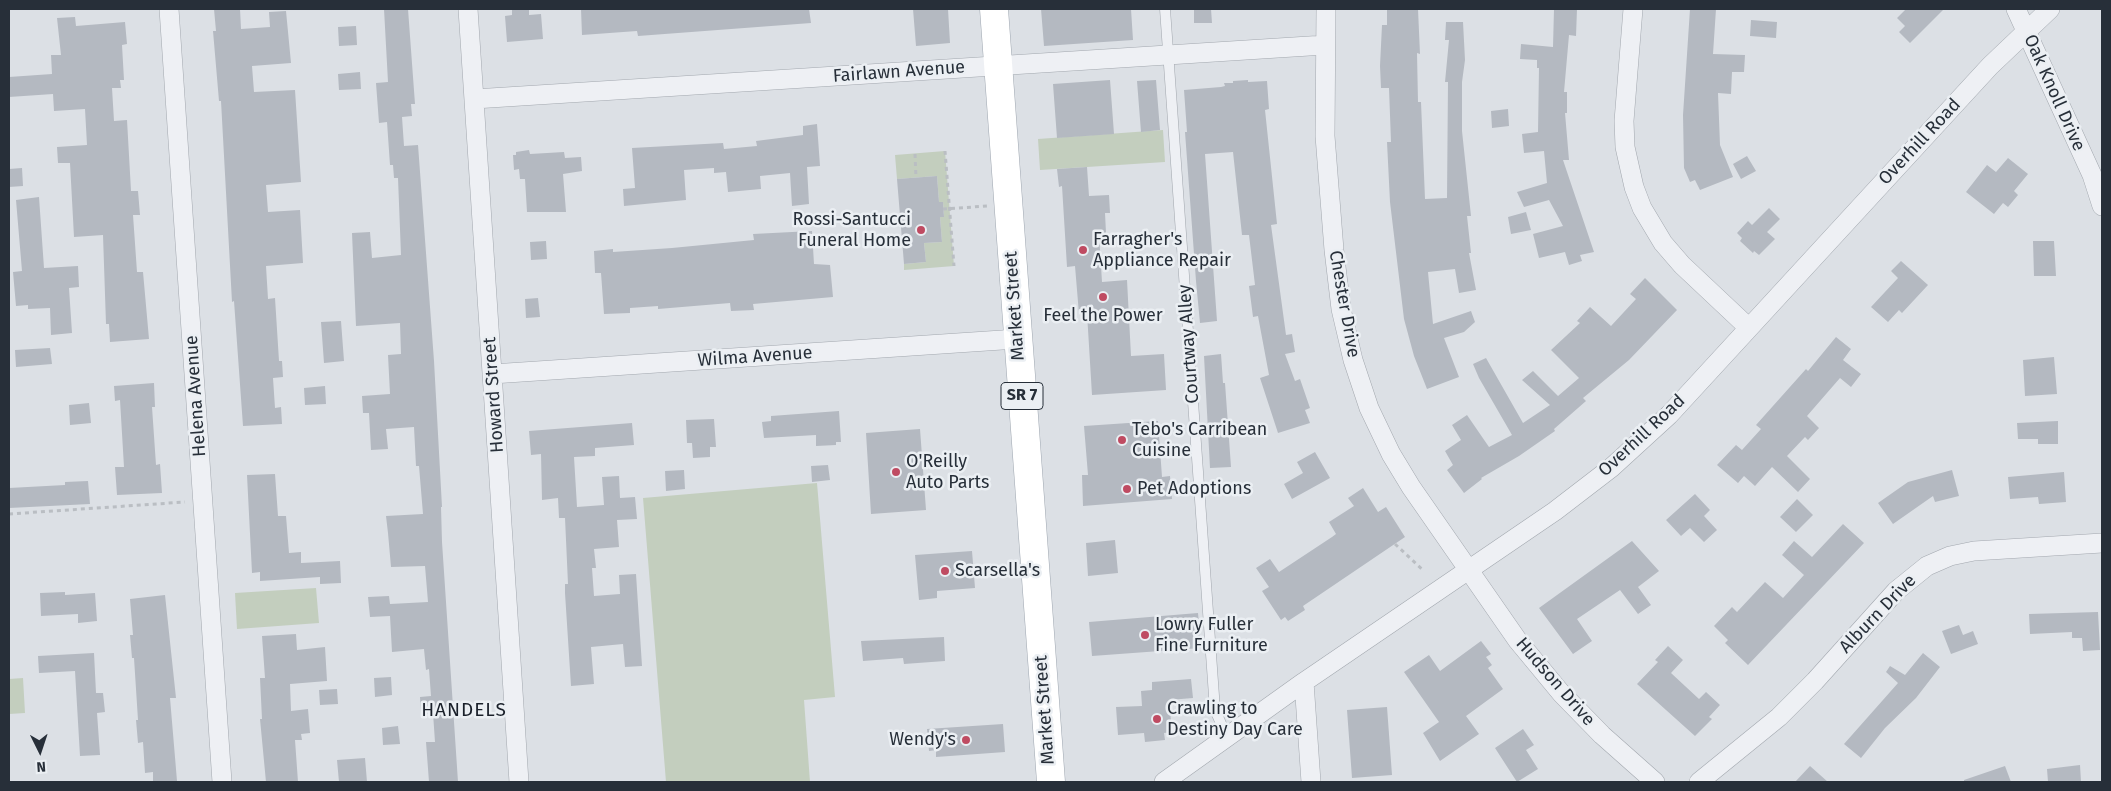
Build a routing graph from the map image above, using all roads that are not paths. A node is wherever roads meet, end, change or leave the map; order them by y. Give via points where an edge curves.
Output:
1 (169, 9) edge
2 (468, 9) edge
3 (994, 9) edge
4 (1165, 9) edge
5 (1326, 9) edge
6 (1633, 9) edge
7 (2016, 9) edge
8 (2050, 9) edge
9 (2026, 31) junction
10 (1325, 45) junction
11 (1168, 55) junction
12 (999, 66) junction
13 (474, 100) junction
14 (2102, 206) edge
15 (1749, 328) junction
16 (1017, 338) junction
17 (492, 374) junction
18 (2102, 543) edge
19 (1468, 569) junction
20 (1304, 682) junction
21 (1226, 737) junction
22 (222, 782) edge
23 (519, 782) edge
24 (1051, 782) edge
25 (1164, 782) edge
26 (1311, 782) edge
27 (1656, 782) edge
28 (1699, 782) edge

1 - 22 street, Helena Avenue
2 - 13 street, Howard Street
3 - 12 main road, Market Street / SR 7
4 - 11 lane, Courtway Alley
5 - 10 street, Chester Drive
6 - 15 street via 1624,122 1625,147 1634,187 1663,243
7 - 9 street, Oak Knoll Drive
8 - 9 street, Overhill Road
9 - 14 street, Oak Knoll Drive via 2092,175
9 - 15 street, Overhill Road
10 - 11 street, Fairlawn Avenue
10 - 19 street, Chester Drive via 1325,136 1334,250 1341,309 1353,360 1369,408 1391,454
11 - 12 street, Fairlawn Avenue
11 - 21 lane, Courtway Alley via 1216,710
12 - 13 street, Fairlawn Avenue
12 - 16 main road, Market Street / SR 7
13 - 17 street, Howard Street
15 - 19 street, Overhill Road via 1669,415 1610,468 1555,511
16 - 17 street, Wilma Avenue
16 - 24 main road, Market Street / SR 7
17 - 23 street, Howard Street
18 - 28 street, Alburn Drive via 1974,551 1950,556 1927,566 1896,591 1779,717
19 - 20 street, Overhill Road
19 - 27 street, Hudson Drive via 1518,641 1561,692 1602,735
20 - 21 street, Overhill Road
20 - 26 street
21 - 25 street, Overhill Road

